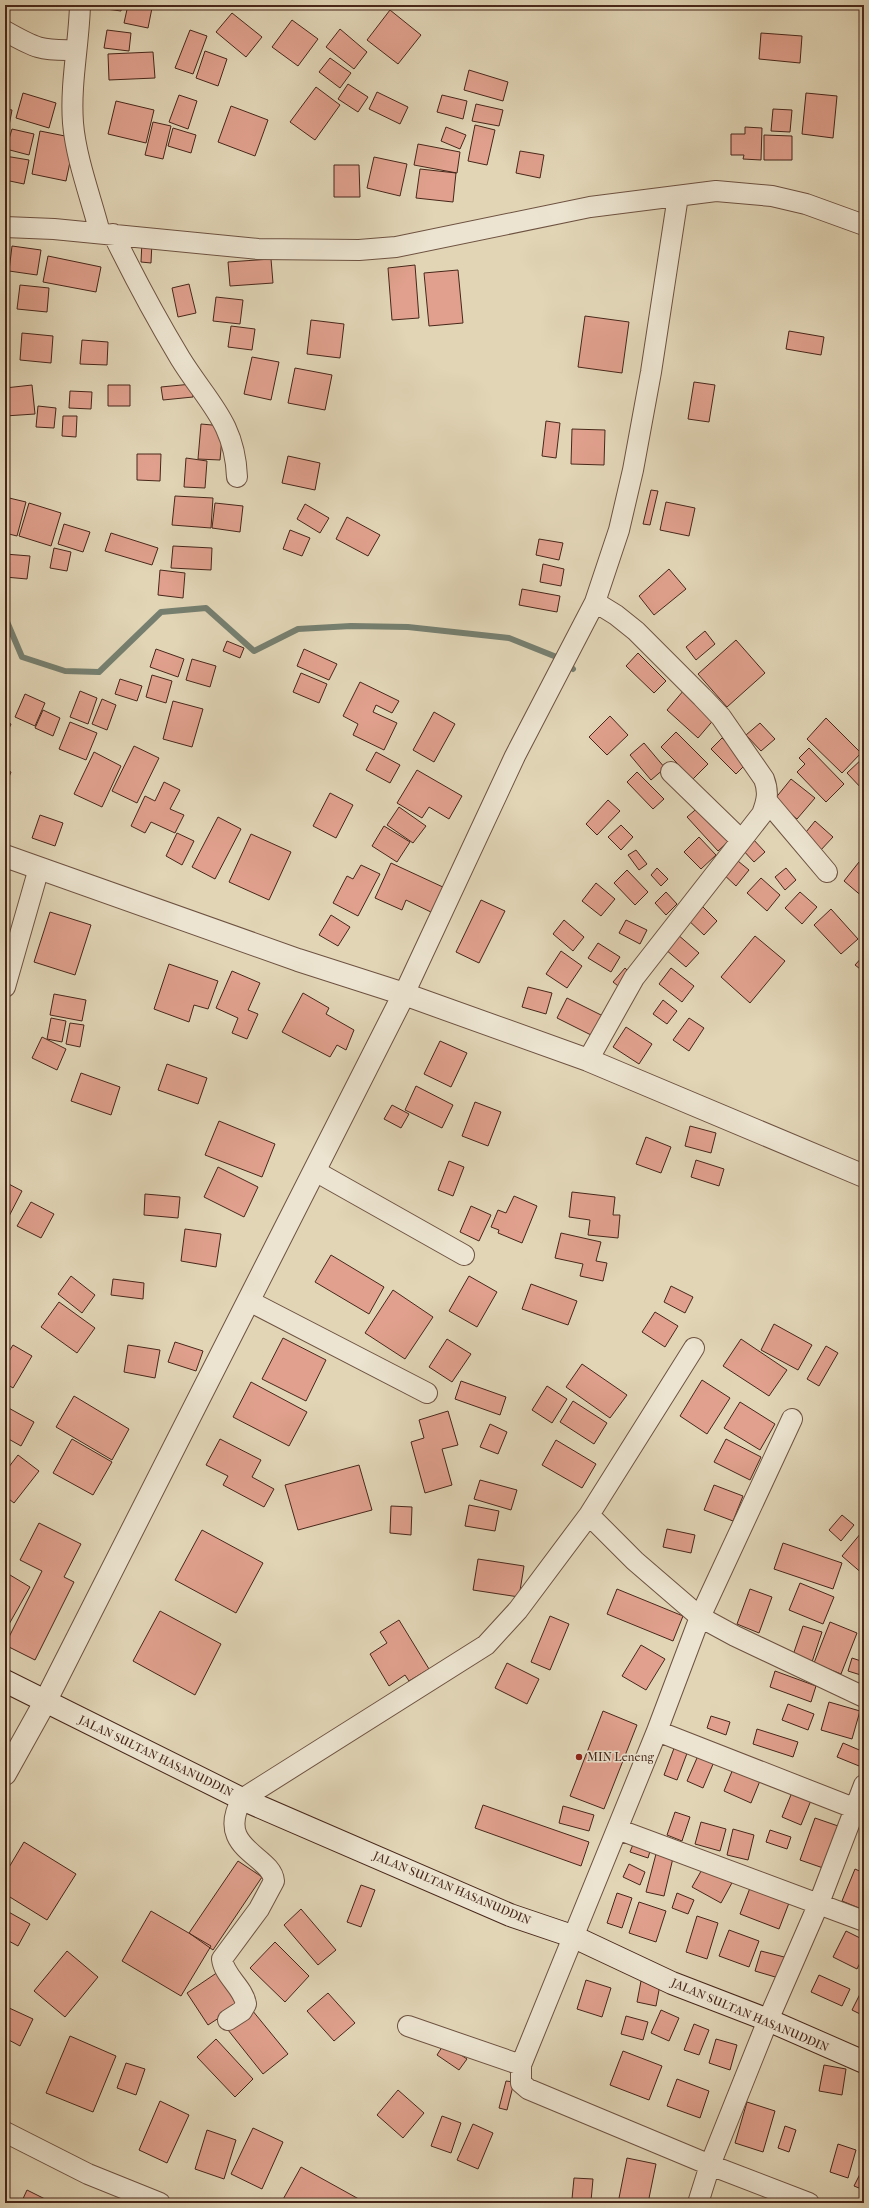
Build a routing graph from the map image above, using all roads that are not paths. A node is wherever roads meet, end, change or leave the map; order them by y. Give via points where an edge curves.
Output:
1 (80, 5) edge
2 (5, 31) edge
3 (76, 50) junction
4 (678, 196) junction
5 (864, 225) edge
6 (5, 227) edge
7 (107, 234) junction
8 (237, 477) dead end
9 (595, 602) junction
10 (671, 772) dead end
11 (767, 801) junction
12 (741, 840) junction
13 (5, 856) edge
14 (39, 868) junction
15 (827, 872) dead end
16 (5, 987) edge
17 (404, 994) junction
18 (588, 1060) junction
19 (315, 1171) junction
20 (864, 1176) edge
21 (464, 1255) dead end
22 (249, 1301) junction
23 (694, 1348) dead end
24 (427, 1393) dead end
25 (792, 1419) dead end
26 (589, 1515) junction
27 (700, 1616) junction
28 (5, 1682) edge
29 (864, 1697) edge
30 (45, 1702) junction
31 (657, 1731) junction
32 (5, 1774) edge
33 (864, 1785) edge
34 (242, 1799) junction
35 (859, 1810) edge
36 (616, 1829) junction
37 (819, 1903) junction
38 (864, 1920) edge
39 (572, 1936) junction
40 (228, 2020) dead end
41 (768, 2020) junction
42 (408, 2026) dead end
43 (864, 2062) edge
44 (521, 2065) junction
45 (5, 2132) edge
46 (710, 2166) junction
47 (160, 2203) edge
48 (698, 2203) edge
49 (809, 2203) edge

1 - 3 street
2 - 3 street via 33,47
3 - 7 street via 74,126
4 - 5 street via 716,192 772,196 806,204
4 - 7 street via 590,207 396,247 359,250 258,249
4 - 9 street via 633,470 619,530
6 - 7 street
7 - 8 street via 187,369 229,432 236,459
9 - 11 street via 636,631 721,717 764,779
9 - 17 street via 515,756
10 - 12 street
11 - 12 street via 762,814
11 - 15 street
12 - 18 street via 634,978
13 - 14 street
14 - 16 street
14 - 17 street via 298,960
17 - 18 street
17 - 19 street
18 - 20 street
19 - 21 street
19 - 22 street
22 - 24 street
22 - 30 street
23 - 26 street
25 - 27 street
26 - 27 street via 635,1561
26 - 34 street via 518,1610 486,1645
27 - 29 street via 735,1636
27 - 31 street
28 - 30 street, JALAN SULTAN HASANUDDIN
30 - 32 street
30 - 34 street, JALAN SULTAN HASANUDDIN
31 - 35 street
31 - 36 street
33 - 35 street
34 - 39 street, JALAN SULTAN HASANUDDIN via 510,1915
34 - 40 street via 235,1817 240,1841 249,1853 268,1869 274,1881 259,1909 222,1959 242,1991 246,2004 242,2011
35 - 37 street
36 - 37 street
36 - 39 street
37 - 38 street
37 - 41 street
39 - 41 street, JALAN SULTAN HASANUDDIN via 672,1983
39 - 44 street
41 - 43 street, JALAN SULTAN HASANUDDIN
41 - 46 street
42 - 44 street
44 - 46 street via 521,2083 528,2089
45 - 47 street via 88,2174
46 - 48 street
46 - 49 street

